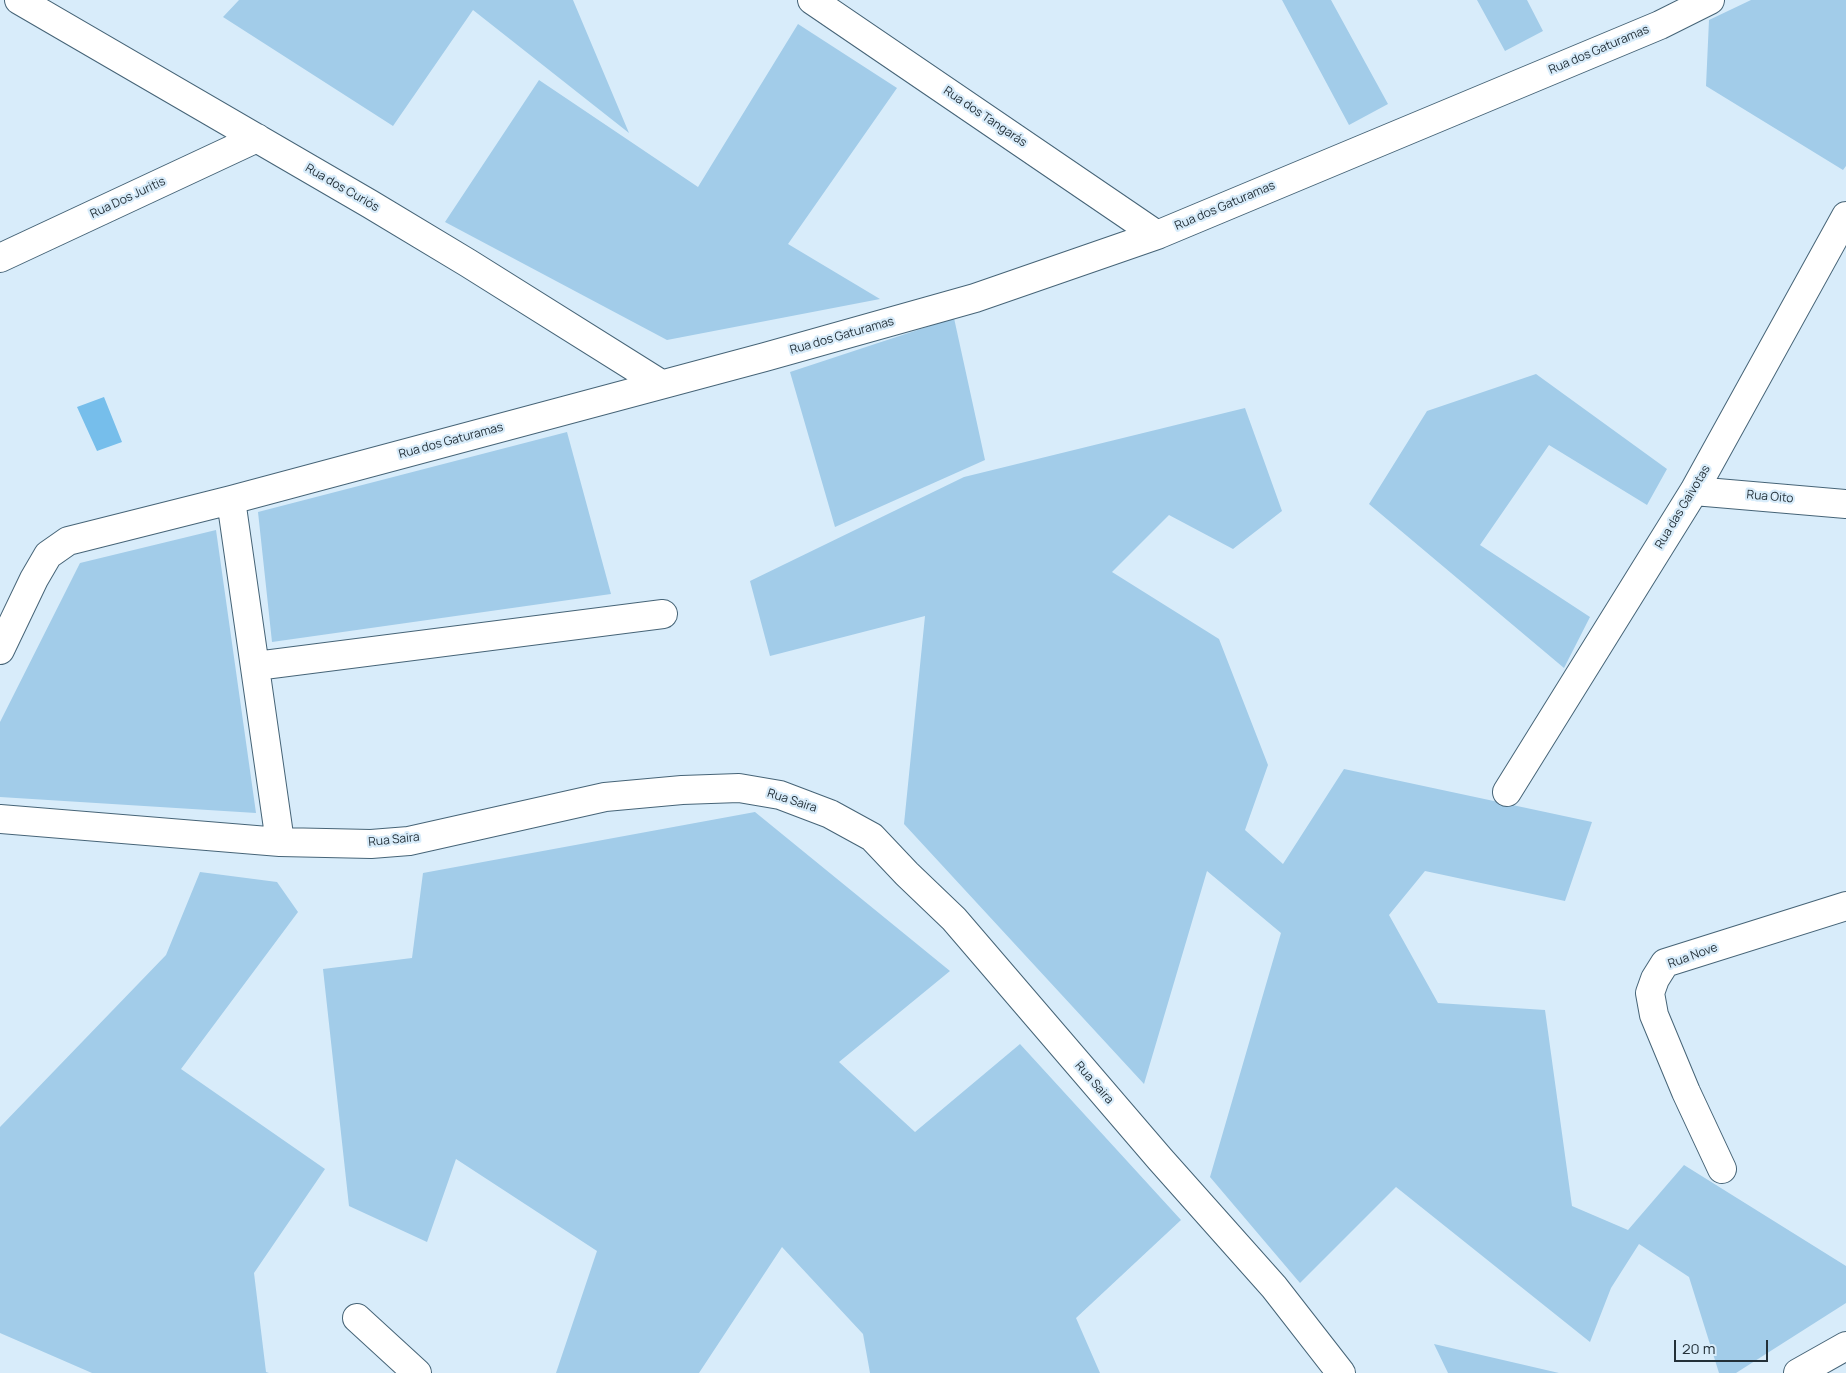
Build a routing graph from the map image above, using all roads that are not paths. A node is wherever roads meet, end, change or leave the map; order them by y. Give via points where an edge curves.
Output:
1 (19, 0) edge
2 (812, 0) edge
3 (1710, 0) edge
4 (256, 138) junction
5 (1846, 216) edge
6 (1157, 235) junction
7 (0, 258) edge
8 (661, 384) junction
9 (1694, 491) junction
10 (231, 500) junction
11 (1846, 504) edge
12 (663, 614) dead end
13 (0, 650) edge
14 (256, 666) junction
15 (1508, 792) dead end
16 (0, 819) edge
17 (280, 842) junction
18 (1846, 906) edge
19 (1722, 1168) dead end
20 (357, 1318) dead end
21 (1846, 1346) edge
22 (417, 1373) edge
23 (1340, 1373) edge
24 (1798, 1373) edge

1 - 4 street, Rua dos Curiós
2 - 6 street, Rua dos Tangarás
3 - 6 street, Rua dos Gaturamas via 1651,28
4 - 7 street, Rua Dos Juritis
4 - 8 street, Rua dos Curiós via 468,263
5 - 9 street, Rua das Gaivotas
6 - 8 street, Rua dos Gaturamas via 975,298
8 - 10 street, Rua dos Gaturamas
9 - 11 street, Rua Oito
9 - 15 street, Rua das Gaivotas
10 - 13 street, Rua dos Gaturamas via 68,541 48,555
10 - 14 street
12 - 14 street
14 - 17 street
16 - 17 street, Rua Saira
17 - 23 street, Rua Saira via 371,844 409,841 605,797 682,790 739,788 780,795 830,814 872,837 954,918 1274,1287
18 - 19 street, Rua Nove via 1665,963 1655,979 1650,992 1654,1015
20 - 22 street
21 - 24 street

